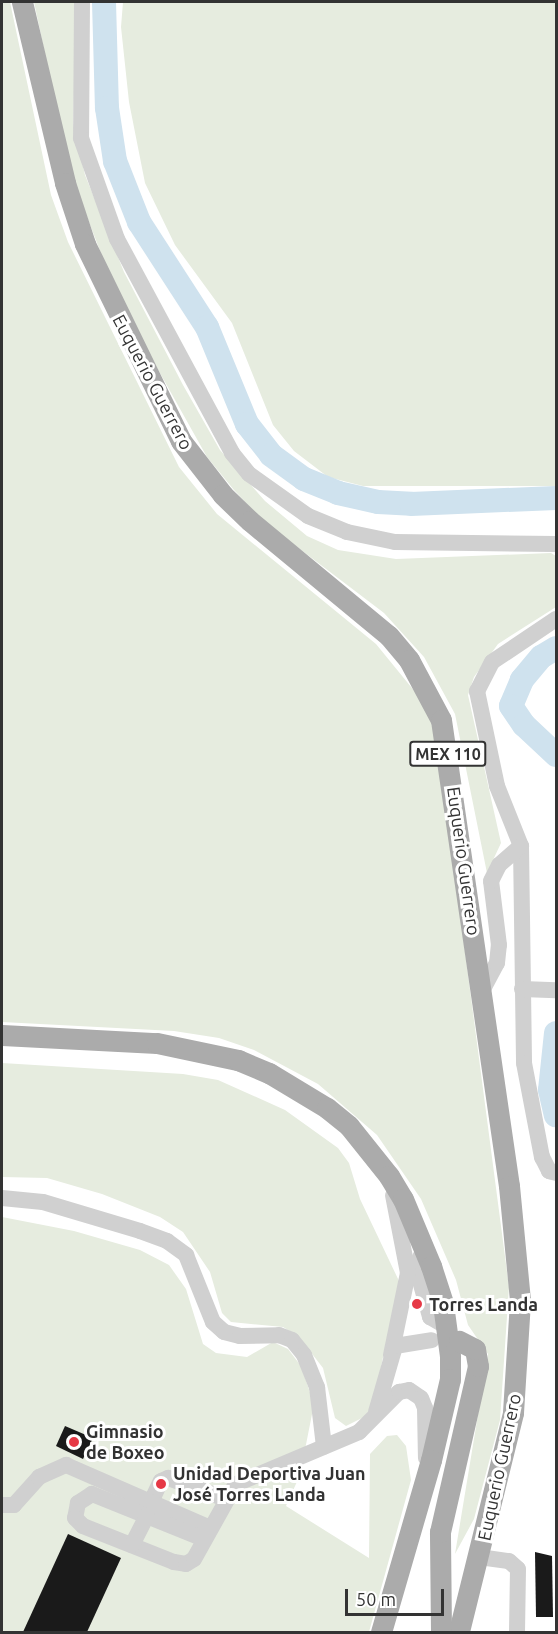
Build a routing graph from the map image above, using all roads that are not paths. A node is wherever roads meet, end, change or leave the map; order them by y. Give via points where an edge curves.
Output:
1 (22, 2) edge
2 (82, 2) edge
3 (556, 544) edge
4 (556, 619) edge
5 (521, 846) junction
6 (522, 989) junction
7 (551, 990) edge
8 (482, 991) junction
9 (2, 1035) edge
10 (553, 1172) edge
11 (389, 1176) junction
12 (2, 1198) edge
13 (446, 1336) junction
14 (391, 1355) junction
15 (376, 1414) junction
16 (324, 1447) junction
17 (426, 1477) junction
18 (226, 1499) junction
19 (2, 1505) edge
20 (149, 1509) junction
21 (207, 1534) junction
22 (132, 1545) junction
23 (479, 1557) junction
24 (381, 1632) edge
25 (441, 1632) edge
26 (459, 1632) edge
27 (517, 1632) edge

1 - 8 main road, Euquerio Guerrero / MEX 110 via 65,183 85,244 181,441 243,515 389,636 429,692 441,720 450,760
2 - 3 street via 81,138 117,239 232,453 249,474 308,516 347,532 395,542
4 - 5 street via 492,662 477,691 497,786
5 - 6 street
5 - 8 street via 499,865 490,881 499,945 497,963
6 - 7 street
6 - 10 street via 524,1063 542,1157
8 - 23 main road, Euquerio Guerrero / MEX 110 via 517,1251 519,1301 513,1413
9 - 11 main road via 157,1043 238,1060 269,1073 327,1108 349,1126
11 - 13 main road via 423,1245
11 - 14 street via 408,1273
12 - 16 street via 43,1202 140,1231 167,1241 186,1255 213,1322 225,1332 240,1336 279,1335 292,1340 304,1355 317,1388
13 - 14 street via 401,1342
13 - 17 main road via 450,1379
13 - 25 main road via 475,1349 478,1366 440,1532
14 - 15 street
15 - 16 street via 359,1432
15 - 17 street via 399,1392 409,1390 421,1398 425,1408
16 - 18 street via 249,1476
17 - 24 main road
18 - 20 street via 168,1478 161,1481
18 - 21 street
19 - 20 street via 14,1505 39,1477 66,1465
20 - 21 street
20 - 22 street
20 - 22 street via 92,1494 78,1503 78,1522
21 - 22 street via 194,1559 186,1563
23 - 26 main road, Euquerio Guerrero / MEX 110
23 - 27 street via 509,1561 518,1569

